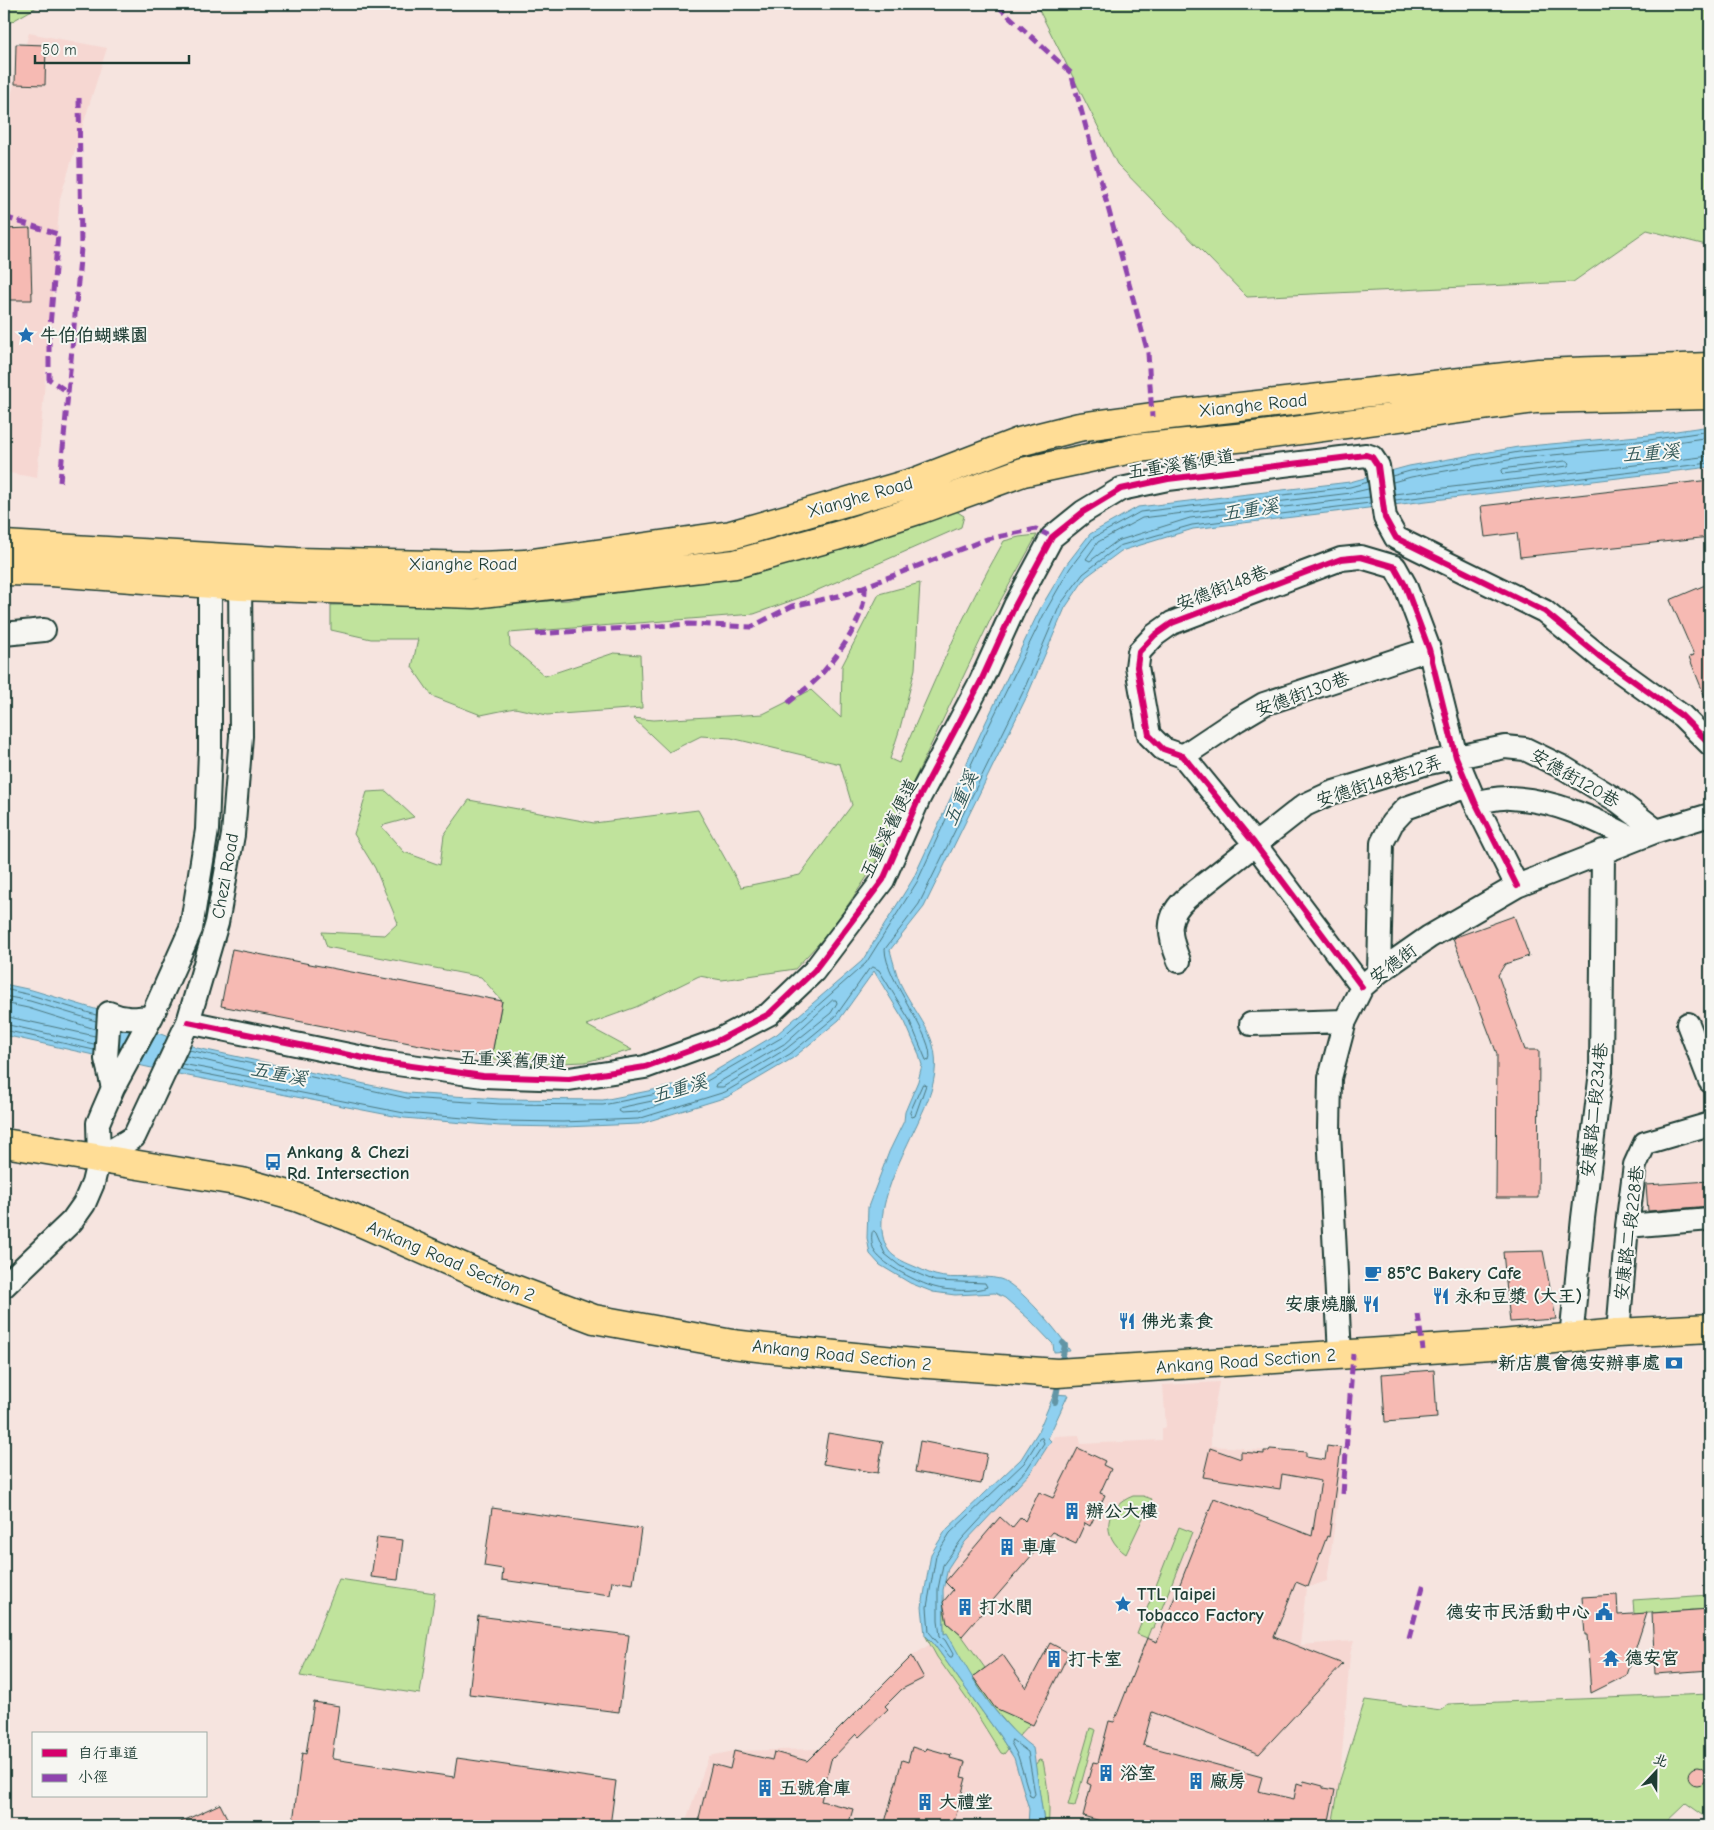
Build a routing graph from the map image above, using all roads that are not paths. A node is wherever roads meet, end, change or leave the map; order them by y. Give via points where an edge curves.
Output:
1 (1710, 367) edge
2 (1710, 395) edge
3 (4, 545) edge
4 (211, 557) junction
5 (240, 559) junction
6 (4, 571) edge
7 (210, 584) junction
8 (240, 586) junction
9 (44, 630) dead end
10 (4, 634) edge
11 (1429, 649) junction
12 (1710, 744) edge
13 (1183, 756) junction
14 (1456, 757) junction
15 (1472, 794) junction
16 (1710, 816) edge
17 (1657, 831) junction
18 (1634, 840) junction
19 (1254, 843) junction
20 (1602, 851) junction
21 (1517, 886) junction
22 (1179, 961) dead end
23 (1379, 972) junction
24 (1362, 987) junction
25 (152, 1016) junction
26 (1345, 1021) junction
27 (188, 1022) junction
28 (1251, 1024) dead end
29 (1688, 1024) dead end
30 (1710, 1081) edge
31 (113, 1088) junction
32 (1710, 1124) edge
33 (4, 1143) edge
34 (99, 1158) junction
35 (1710, 1219) edge
36 (1626, 1226) junction
37 (4, 1286) edge
38 (1710, 1328) edge
39 (1618, 1333) junction
40 (1570, 1339) junction
41 (1340, 1355) junction

1 - 5 main road, Xianghe Road via 1539,373 1152,416 1079,428 1019,442 915,482 731,535 525,564 480,566
2 - 8 main road, Xianghe Road via 1535,399 1247,437 1136,448 1023,472 903,515 735,564 474,594
3 - 4 main road, Xianghe Road
4 - 5 main road, Xianghe Road
4 - 7 street, Chezi Road
5 - 8 street, Chezi Road
6 - 7 main road, Xianghe Road
7 - 8 main road, Xianghe Road
7 - 25 street, Chezi Road via 207,830 191,929
8 - 27 street, Chezi Road via 241,736 233,835 217,923
9 - 10 street
11 - 13 street, 安德街130巷 via 1264,704
11 - 13 street, 安德街148巷 via 1405,584 1395,567 1361,557 1341,559 1172,623 1139,652 1137,667 1149,735 1163,749
11 - 14 street, 安德街148巷
12 - 27 street, 五重溪舊便道 via 1682,716 1599,656 1544,611 1396,538 1385,518 1378,466 1372,457 1366,455 1168,479 1121,489 1083,512 1052,537 980,684 919,798 883,880 814,971 769,1014 719,1040 645,1067 568,1080 484,1076 383,1062
13 - 19 street, 安德街148巷
14 - 15 street, 安德街148巷
14 - 17 street, 安德街120巷 via 1505,747 1525,749 1618,801
14 - 19 street, 安德街148巷12弄 via 1331,793 1305,805
15 - 18 street via 1543,801 1596,819
15 - 21 street, 安德街148巷
15 - 23 street via 1406,808 1392,823 1382,843
16 - 17 street, 安德街
17 - 18 street, 安德街
18 - 20 street, 安德街
19 - 22 street, 安德街148巷12弄 via 1177,905 1170,924 1170,936
19 - 24 street, 安德街148巷
20 - 21 street, 安德街
20 - 40 street, 安康路二段234巷 via 1601,1072
21 - 23 street, 安德街 via 1429,936
23 - 24 street, 安德街
24 - 26 street, 安德街
25 - 31 street, Chezi Road
25 - 31 street via 132,1019 108,1013 106,1059
26 - 28 street
26 - 41 street, 安德街 via 1330,1078 1329,1131
27 - 34 street, Chezi Road via 134,1137
29 - 30 street
31 - 34 street, Chezi Road via 98,1123
32 - 36 street, 安康路二段228巷 via 1646,1143 1635,1164
33 - 34 main road, Ankang Road Section 2
34 - 37 street, Chezi Road via 93,1183 72,1221
34 - 41 main road, Ankang Road Section 2 via 242,1182 296,1197 500,1284 594,1319 732,1344 914,1363 1057,1373
35 - 36 street
36 - 39 street, 安康路二段228巷
38 - 39 main road, Ankang Road Section 2
39 - 40 main road, Ankang Road Section 2
40 - 41 main road, Ankang Road Section 2

